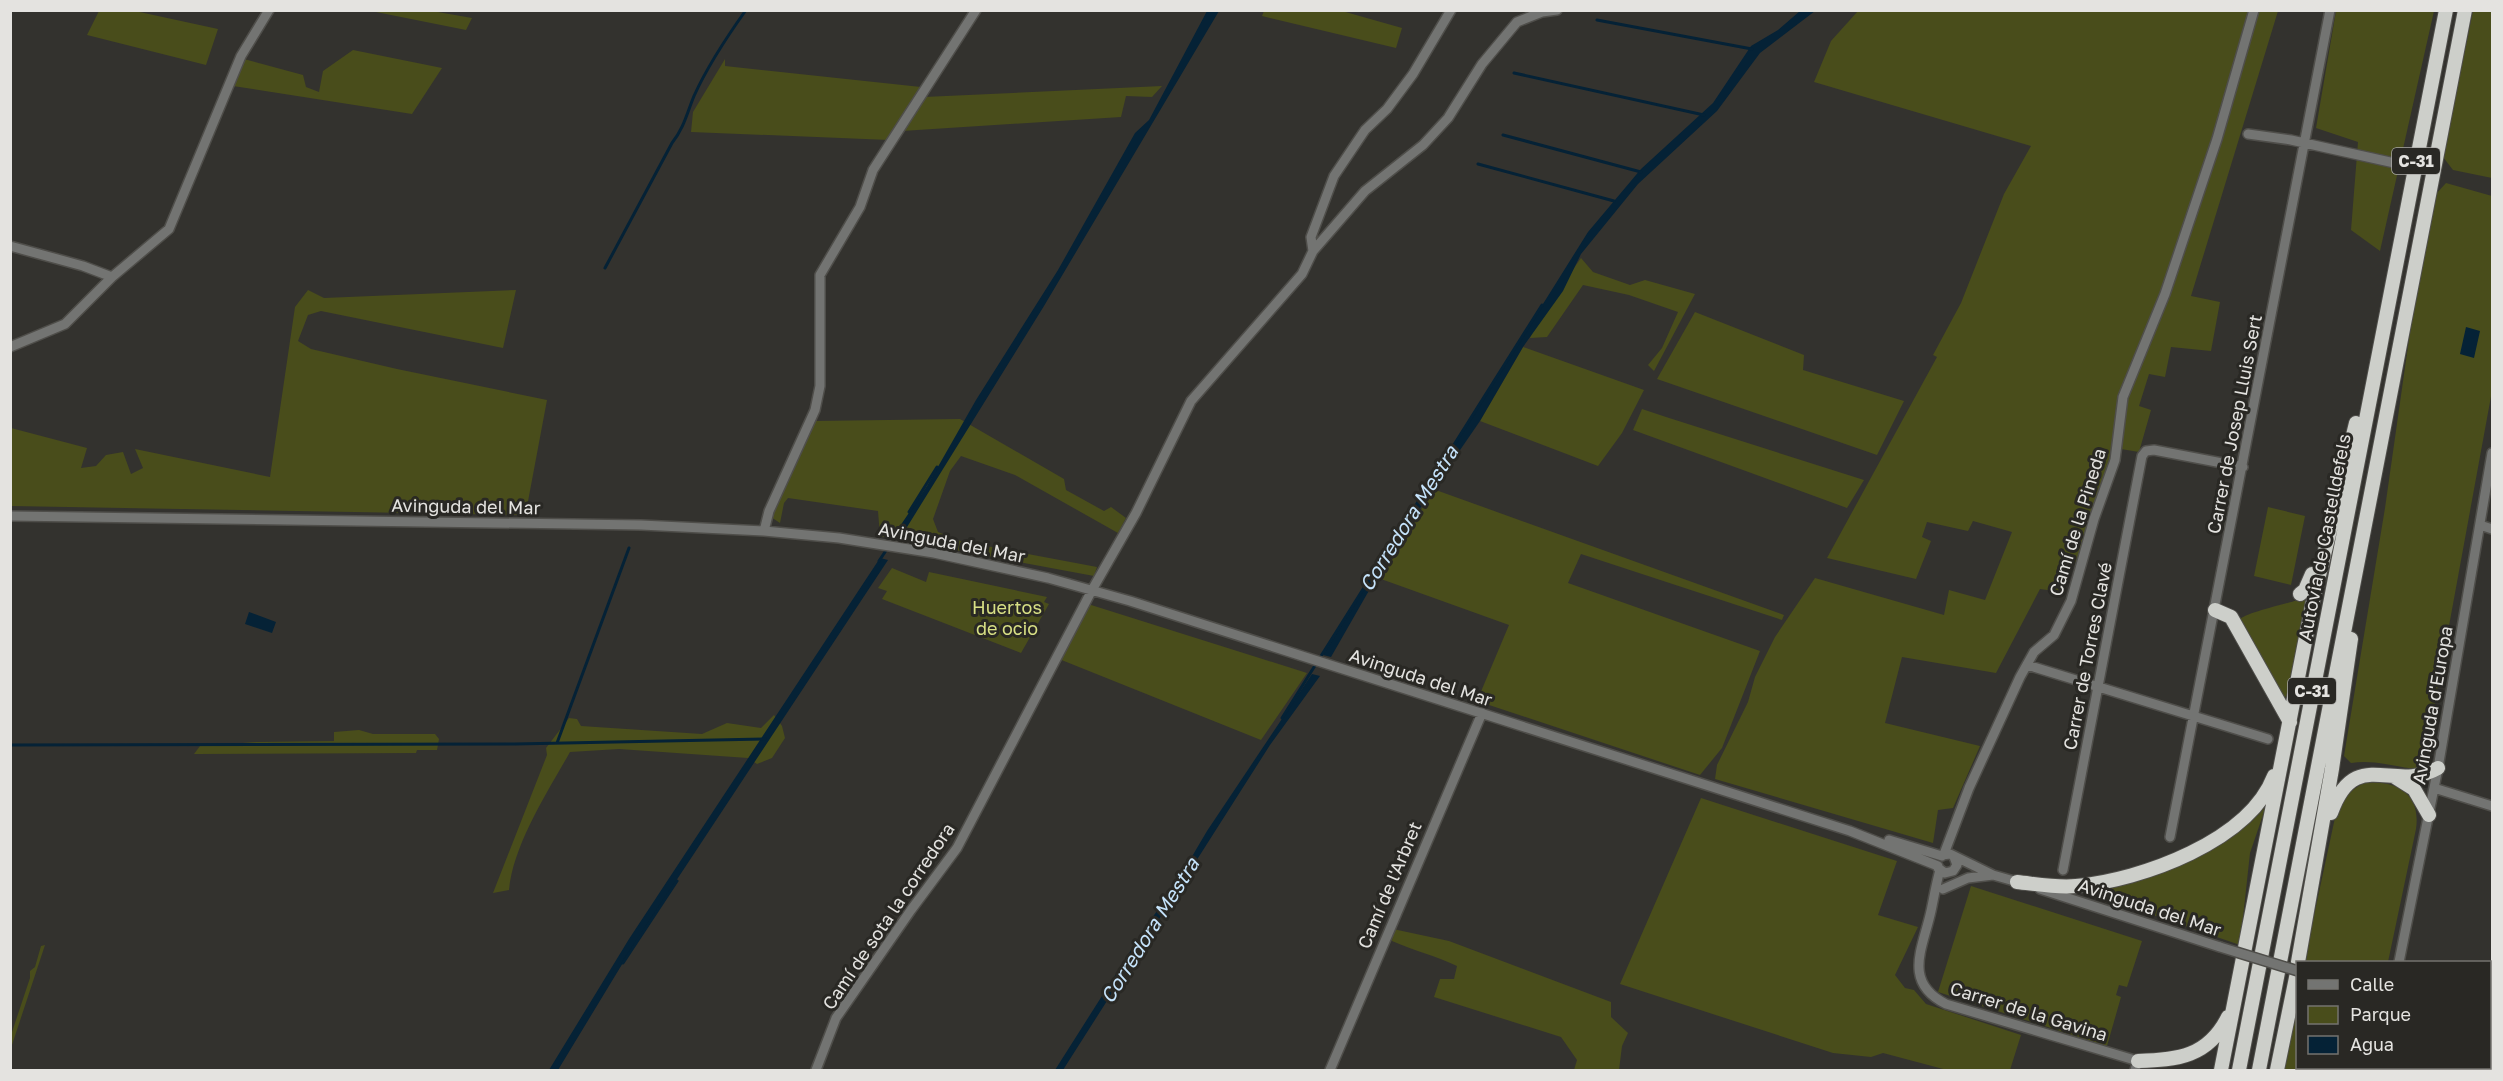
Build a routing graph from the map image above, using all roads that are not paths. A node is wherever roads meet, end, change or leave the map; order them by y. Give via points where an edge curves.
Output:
1 (269, 10) edge
2 (976, 10) edge
3 (1451, 10) edge
4 (1557, 10) edge
5 (2254, 10) edge
6 (2446, 10) edge
7 (2465, 10) edge
8 (2331, 13) edge
9 (2248, 134) dead end
10 (2306, 144) junction
11 (2399, 164) dead end
12 (10, 246) edge
13 (1313, 250) junction
14 (112, 277) junction
15 (2386, 311) junction
16 (10, 347) edge
17 (2493, 453) edge
18 (2243, 467) junction
19 (2369, 509) junction
20 (10, 516) edge
21 (2330, 521) junction
22 (2480, 525) junction
23 (2493, 529) edge
24 (764, 531) junction
25 (1092, 590) junction
26 (2300, 594) dead end
27 (2215, 610) junction
28 (2027, 665) junction
29 (2098, 687) junction
30 (1482, 713) junction
31 (2194, 716) junction
32 (2290, 722) junction
33 (2268, 739) dead end
34 (2286, 743) junction
35 (2438, 768) junction
36 (2396, 777) junction
37 (2434, 788) junction
38 (2493, 806) edge
39 (2429, 814) junction
40 (1850, 831) junction
41 (2170, 837) dead end
42 (1947, 856) junction
43 (2317, 859) junction
44 (1939, 868) junction
45 (2063, 870) dead end
46 (1953, 871) junction
47 (1993, 875) junction
48 (2017, 882) junction
49 (1943, 889) junction
50 (1931, 911) junction
51 (2298, 961) edge
52 (2399, 961) edge
53 (2296, 969) edge
54 (2296, 980) edge
55 (2234, 1004) junction
56 (2136, 1066) edge
57 (816, 1071) edge
58 (1330, 1071) edge
59 (2162, 1071) edge
60 (2221, 1071) edge
61 (2239, 1071) edge
62 (2259, 1071) edge
63 (2277, 1071) edge

1 - 14 street via 241,56 169,230
2 - 24 street via 873,170 860,207 820,275 820,386 815,410 769,511
3 - 13 street via 1413,74 1364,132 1334,176 1311,237
4 - 13 street via 1517,22 1482,64 1448,118 1423,145 1365,191
5 - 28 street, Camí de la Pineda via 2217,139 2165,294 2123,397 2115,460 2071,601 2054,635 2034,652
6 - 15 highway, Autovia de Castelldefels / C-31
7 - 19 highway, Autovia de Castelldefels / C-31
8 - 10 street, Carrer de Josep Lluis Sert
9 - 10 street
10 - 11 street
10 - 18 street, Carrer de Josep Lluis Sert
12 - 14 street
13 - 25 street, Camí de sota la corredora via 1302,274 1191,401 1136,513
14 - 16 street via 66,324
15 - 21 highway
15 - 61 highway, Autovia de Castelldefels / C-31
17 - 22 street, Avinguda d'Europa
18 - 27 street, Carrer de Josep Lluis Sert
18 - 29 street, Carrer de Torres Clavé via 2146,451 2142,456
19 - 43 highway
19 - 62 highway, Autovia de Castelldefels / C-31
20 - 24 street, Avinguda del Mar via 641,525
21 - 26 highway via 2308,584
21 - 32 highway
22 - 23 street
22 - 35 street, Avinguda d'Europa
24 - 25 street, Avinguda del Mar via 881,544
25 - 30 street, Avinguda del Mar
25 - 57 street, Camí de sota la corredora via 957,848 836,1018
27 - 31 street, Carrer de Josep Lluis Sert
27 - 32 highway via 2231,617
28 - 29 street
28 - 42 street, Camí de la Pineda via 1969,788
29 - 31 street
29 - 45 street, Carrer de Torres Clavé
30 - 40 street, Avinguda del Mar
30 - 58 street, Camí de l'Arbret
31 - 33 street
31 - 41 street, Carrer de Josep Lluis Sert
32 - 34 highway
34 - 48 highway via 2265,795 2241,822 2215,840 2149,868 2086,885
34 - 55 highway
35 - 36 highway via 2420,776
35 - 37 street, Avinguda d'Europa
36 - 39 highway via 2414,789
36 - 43 highway via 2360,776 2344,786 2331,810
37 - 38 street
37 - 39 street, Avinguda d'Europa
39 - 52 street, Avinguda d'Europa
40 - 42 street, Avinguda del Mar
40 - 44 street, Avinguda del Mar
42 - 44 street, Camí de la Pineda
42 - 46 street via 1957,863
42 - 47 street, Avinguda del Mar
43 - 51 highway
44 - 46 street, Avinguda del Mar
44 - 50 street
46 - 47 street, Avinguda del Mar
46 - 49 street
47 - 48 street, Avinguda del Mar
47 - 49 street via 1968,878
48 - 53 street, Avinguda del Mar, bridge
49 - 50 street
50 - 56 street, Carrer de la Gavina via 1918,968 1921,980 1936,999
54 - 63 highway
55 - 56 highway via 2221,1028 2195,1052
55 - 60 highway
56 - 59 highway

